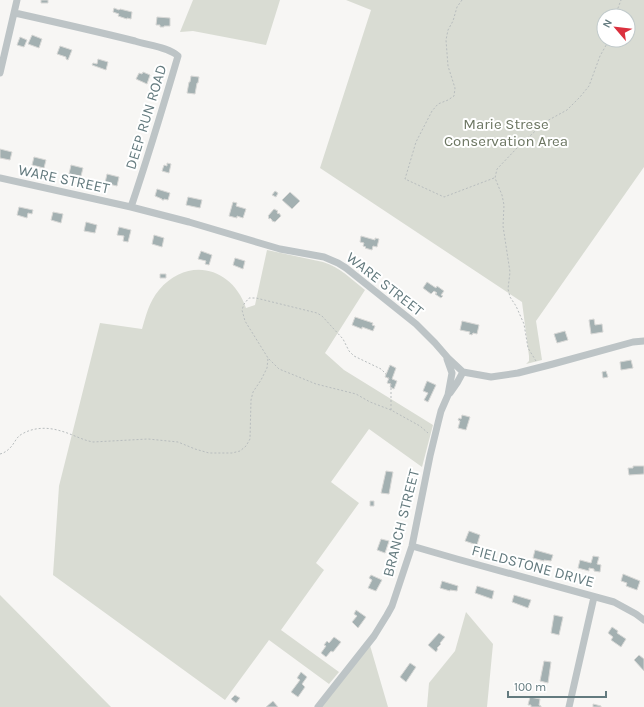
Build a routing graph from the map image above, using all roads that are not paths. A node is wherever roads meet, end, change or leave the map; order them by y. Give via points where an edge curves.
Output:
1 (17, 0) edge
2 (15, 13) junction
3 (0, 73) edge
4 (0, 178) edge
5 (131, 207) junction
6 (644, 342) edge
7 (446, 356) junction
8 (463, 372) junction
9 (448, 395) junction
10 (412, 546) junction
11 (594, 597) junction
12 (644, 620) edge
13 (318, 707) edge
14 (569, 707) edge

1 - 2 street
2 - 3 street
2 - 5 street, DEEP RUN ROAD via 165,49 178,56
4 - 5 street, WARE STREET
5 - 7 street, WARE STREET via 280,249 324,257 338,263 416,324
6 - 8 street via 633,342 518,373 491,377
7 - 8 street, WARE STREET
7 - 9 street, BRANCH STREET via 452,373
8 - 9 street, BRANCH STREET
9 - 10 street, BRANCH STREET via 434,439
10 - 11 street, FIELDSTONE DRIVE
10 - 13 street, BRANCH STREET via 387,616
11 - 12 street, FIELDSTONE DRIVE via 614,602
11 - 14 street

